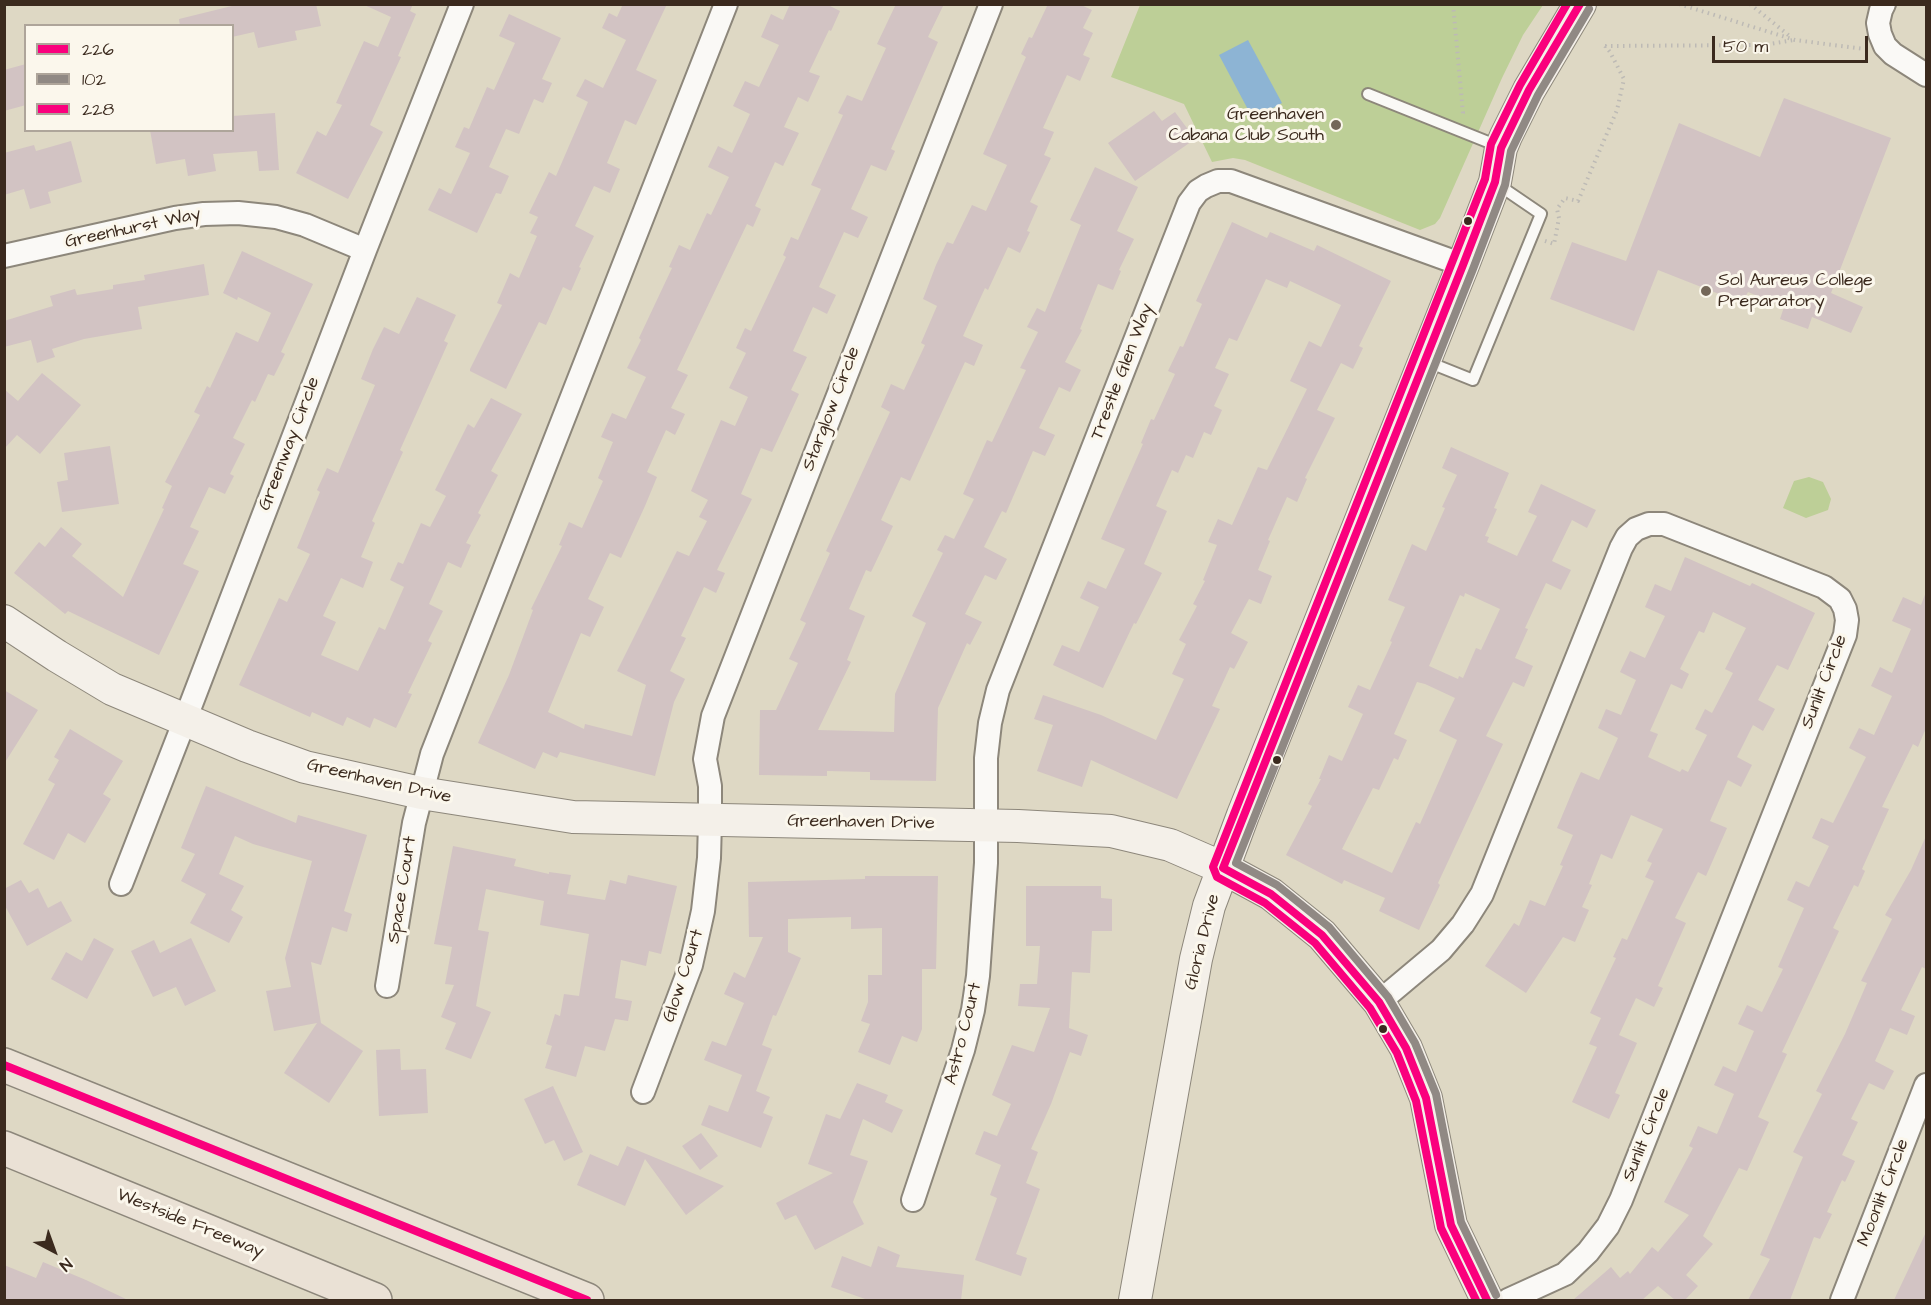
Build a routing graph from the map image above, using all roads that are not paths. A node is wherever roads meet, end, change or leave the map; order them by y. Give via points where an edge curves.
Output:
1 (462, 4) edge
2 (726, 4) edge
3 (991, 4) edge
4 (1580, 4) edge
5 (1884, 4) edge
6 (1926, 75) edge
7 (1368, 94) dead end
8 (1501, 147) junction
9 (1495, 182) junction
10 (365, 250) junction
11 (4, 256) edge
12 (1463, 265) junction
13 (1424, 361) junction
14 (4, 621) edge
15 (185, 720) junction
16 (421, 793) junction
17 (710, 821) junction
18 (986, 826) junction
19 (1223, 868) junction
20 (121, 884) dead end
21 (387, 987) dead end
22 (1379, 1002) junction
23 (4, 1065) edge
24 (1926, 1085) edge
25 (643, 1092) dead end
26 (4, 1148) edge
27 (913, 1200) dead end
28 (375, 1300) edge
29 (587, 1300) edge
30 (1135, 1300) edge
31 (1487, 1300) edge
32 (1508, 1300) edge
33 (1842, 1300) edge

1 - 10 street, Greenway Circle
2 - 16 street via 436,743
3 - 17 street, Starglow Circle via 719,697 705,759
4 - 8 street, Gloria Drive via 1528,90
5 - 6 street via 1878,23 1885,46
7 - 8 lane
8 - 9 street, Gloria Drive
9 - 12 street, Gloria Drive
9 - 13 lane via 1541,214 1473,380
10 - 11 street, Greenhurst Way via 305,225 238,213 175,218
10 - 15 street, Greenway Circle
12 - 13 street, Gloria Drive
12 - 18 street, Trestle Glen Way via 1231,181 1198,191 1189,203 998,690 986,758
13 - 19 street, Gloria Drive
14 - 15 street, Greenhaven Drive via 112,689
15 - 16 street, Greenhaven Drive via 305,766
15 - 20 street, Greenway Circle
16 - 17 street, Greenhaven Drive via 573,817
16 - 21 street, Space Court
17 - 18 street, Greenhaven Drive
17 - 25 street, Glow Court via 703,911 691,965
18 - 19 street, Greenhaven Drive via 1111,831 1170,845
18 - 27 street, Astro Court via 973,1010
19 - 22 street, Greenhaven Drive via 1271,894 1322,935
19 - 30 street, Gloria Drive via 1196,959
22 - 31 street, Greenhaven Drive via 1406,1048 1426,1098 1451,1225
22 - 32 street, Sunlit Circle via 1441,950 1482,894 1621,548 1636,529 1664,524 1824,587 1840,599 1847,620 1845,635 1621,1200 1608,1226 1565,1274
23 - 29 highway
24 - 33 street, Moonlit Circle
26 - 28 highway, Westside Freeway

